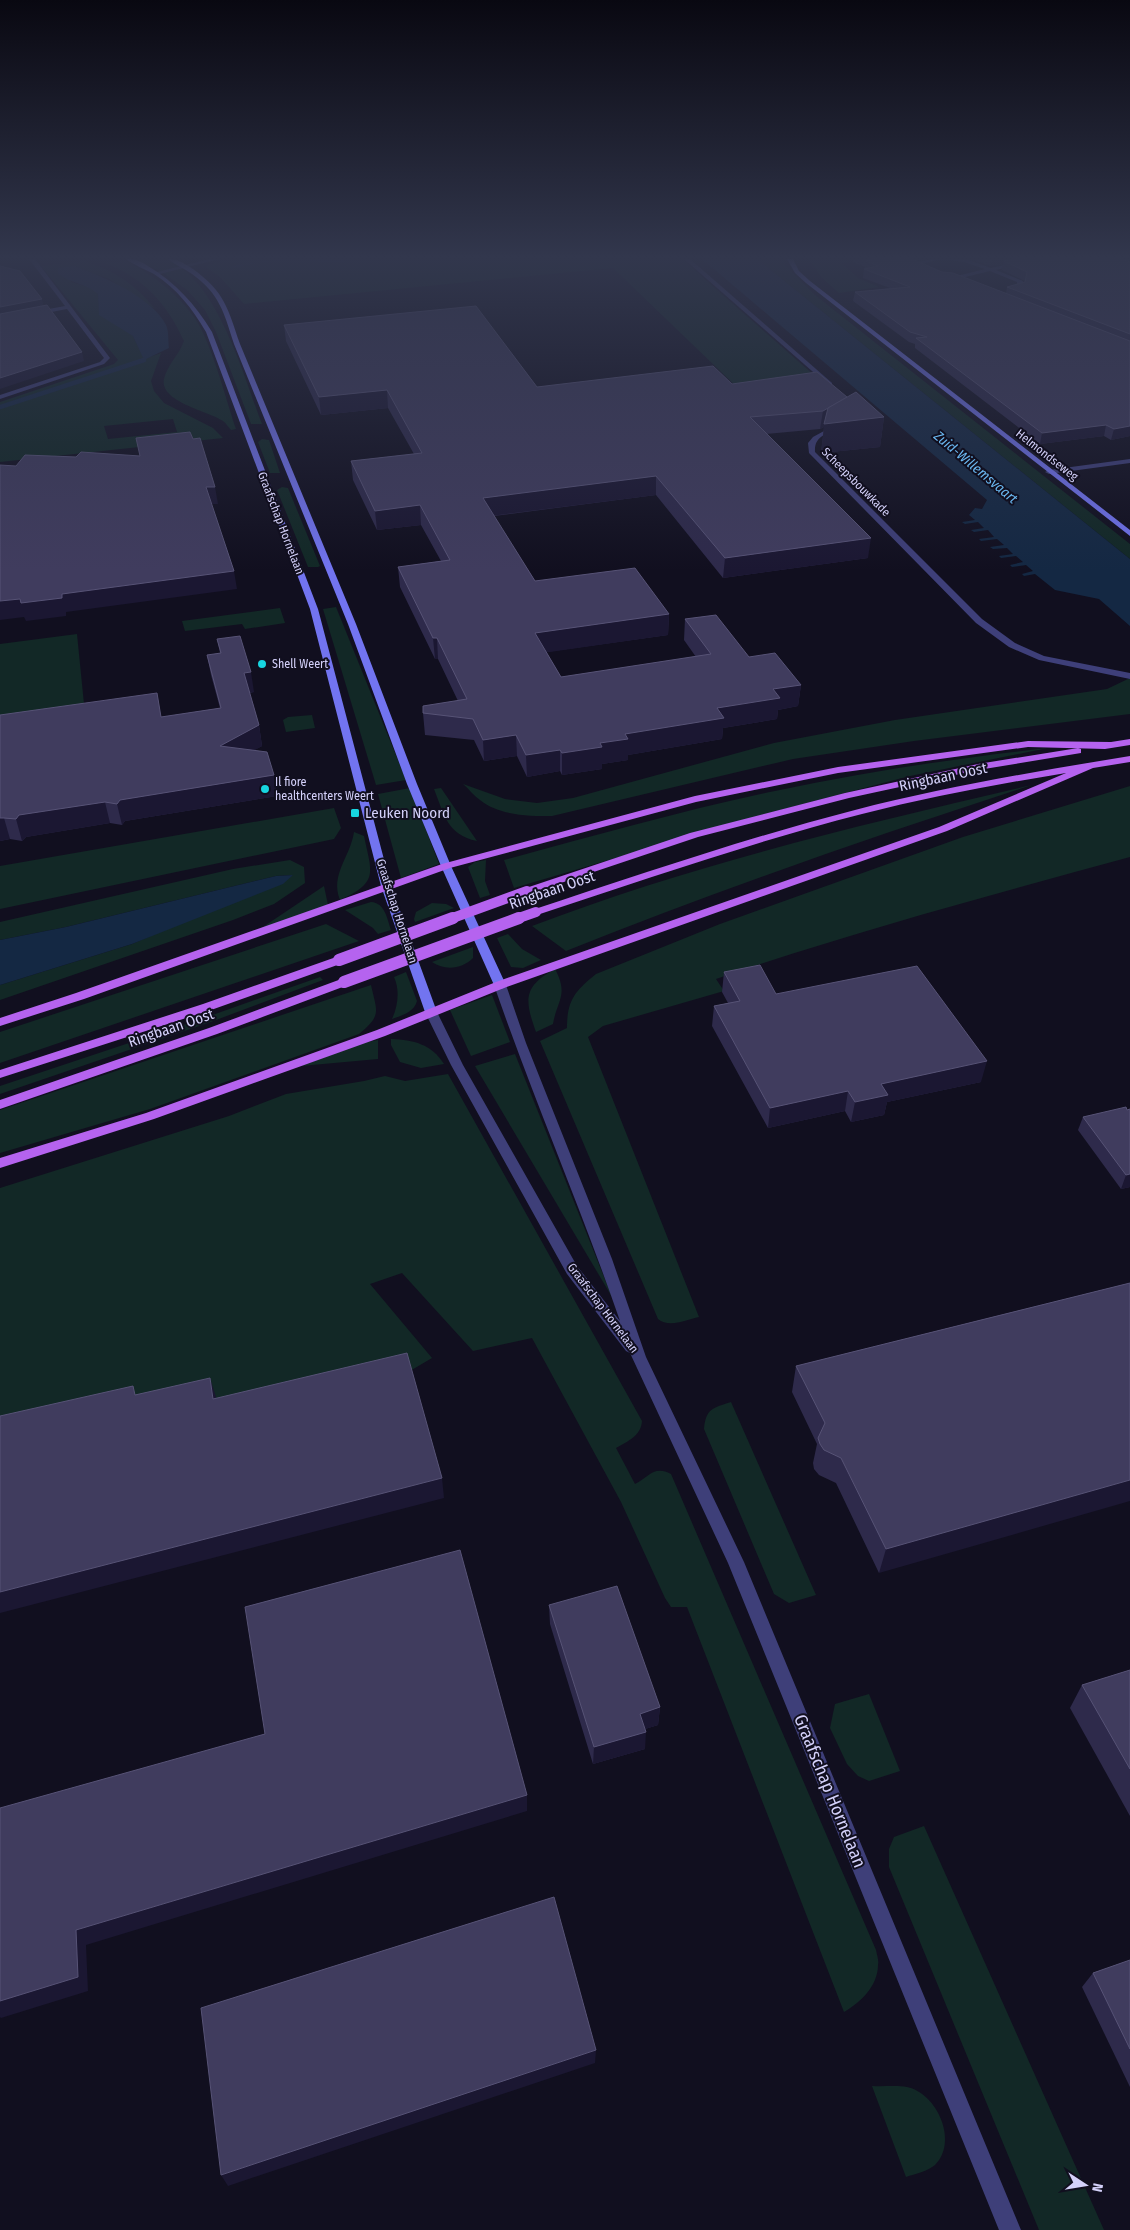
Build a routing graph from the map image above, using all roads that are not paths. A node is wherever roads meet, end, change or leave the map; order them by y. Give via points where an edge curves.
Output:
1 (102, 363) edge
2 (221, 363) edge
3 (244, 363) edge
4 (807, 363) edge
5 (911, 363) edge
6 (836, 388) edge
7 (0, 391) edge
8 (8, 394) junction
9 (0, 397) edge
10 (845, 420) edge
11 (1130, 461) edge
12 (1049, 472) junction
13 (1130, 534) edge
14 (1130, 676) edge
15 (1130, 742) edge
16 (1114, 745) junction
17 (1129, 759) edge
18 (1092, 764) junction
19 (446, 866) junction
20 (386, 886) junction
21 (500, 985) junction
22 (431, 1012) junction
23 (0, 1022) edge
24 (0, 1074) edge
25 (0, 1105) edge
26 (0, 1163) edge
27 (639, 1357) junction
28 (1010, 2230) edge

1 - 8 street
2 - 20 street, Graafschap Hornelaan via 314,609
3 - 19 street, Graafschap Hornelaan via 352,624
4 - 6 street
5 - 12 street, Helmondseweg
7 - 8 street
8 - 9 street
10 - 14 street, Scheepsbouwkade via 814,438 811,452 979,621 1012,646 1042,658
11 - 12 street
12 - 13 street, Helmondseweg
15 - 16 main road, Ringbaan Oost
16 - 19 main road via 1028,744 838,770 695,799
16 - 24 main road, Ringbaan Oost, bridge via 978,766 848,795 694,835 526,891 207,1007
17 - 18 main road, Ringbaan Oost
18 - 21 main road via 943,829
18 - 25 main road, Ringbaan Oost, bridge via 859,812 712,854 536,912 214,1031
19 - 20 main road
19 - 21 street, Graafschap Hornelaan
20 - 22 street, Graafschap Hornelaan
20 - 23 main road
21 - 22 main road
21 - 27 street, Graafschap Hornelaan
22 - 26 main road via 150,1116
22 - 27 street, Graafschap Hornelaan via 457,1065 572,1270
27 - 28 street, Graafschap Hornelaan via 736,1562

